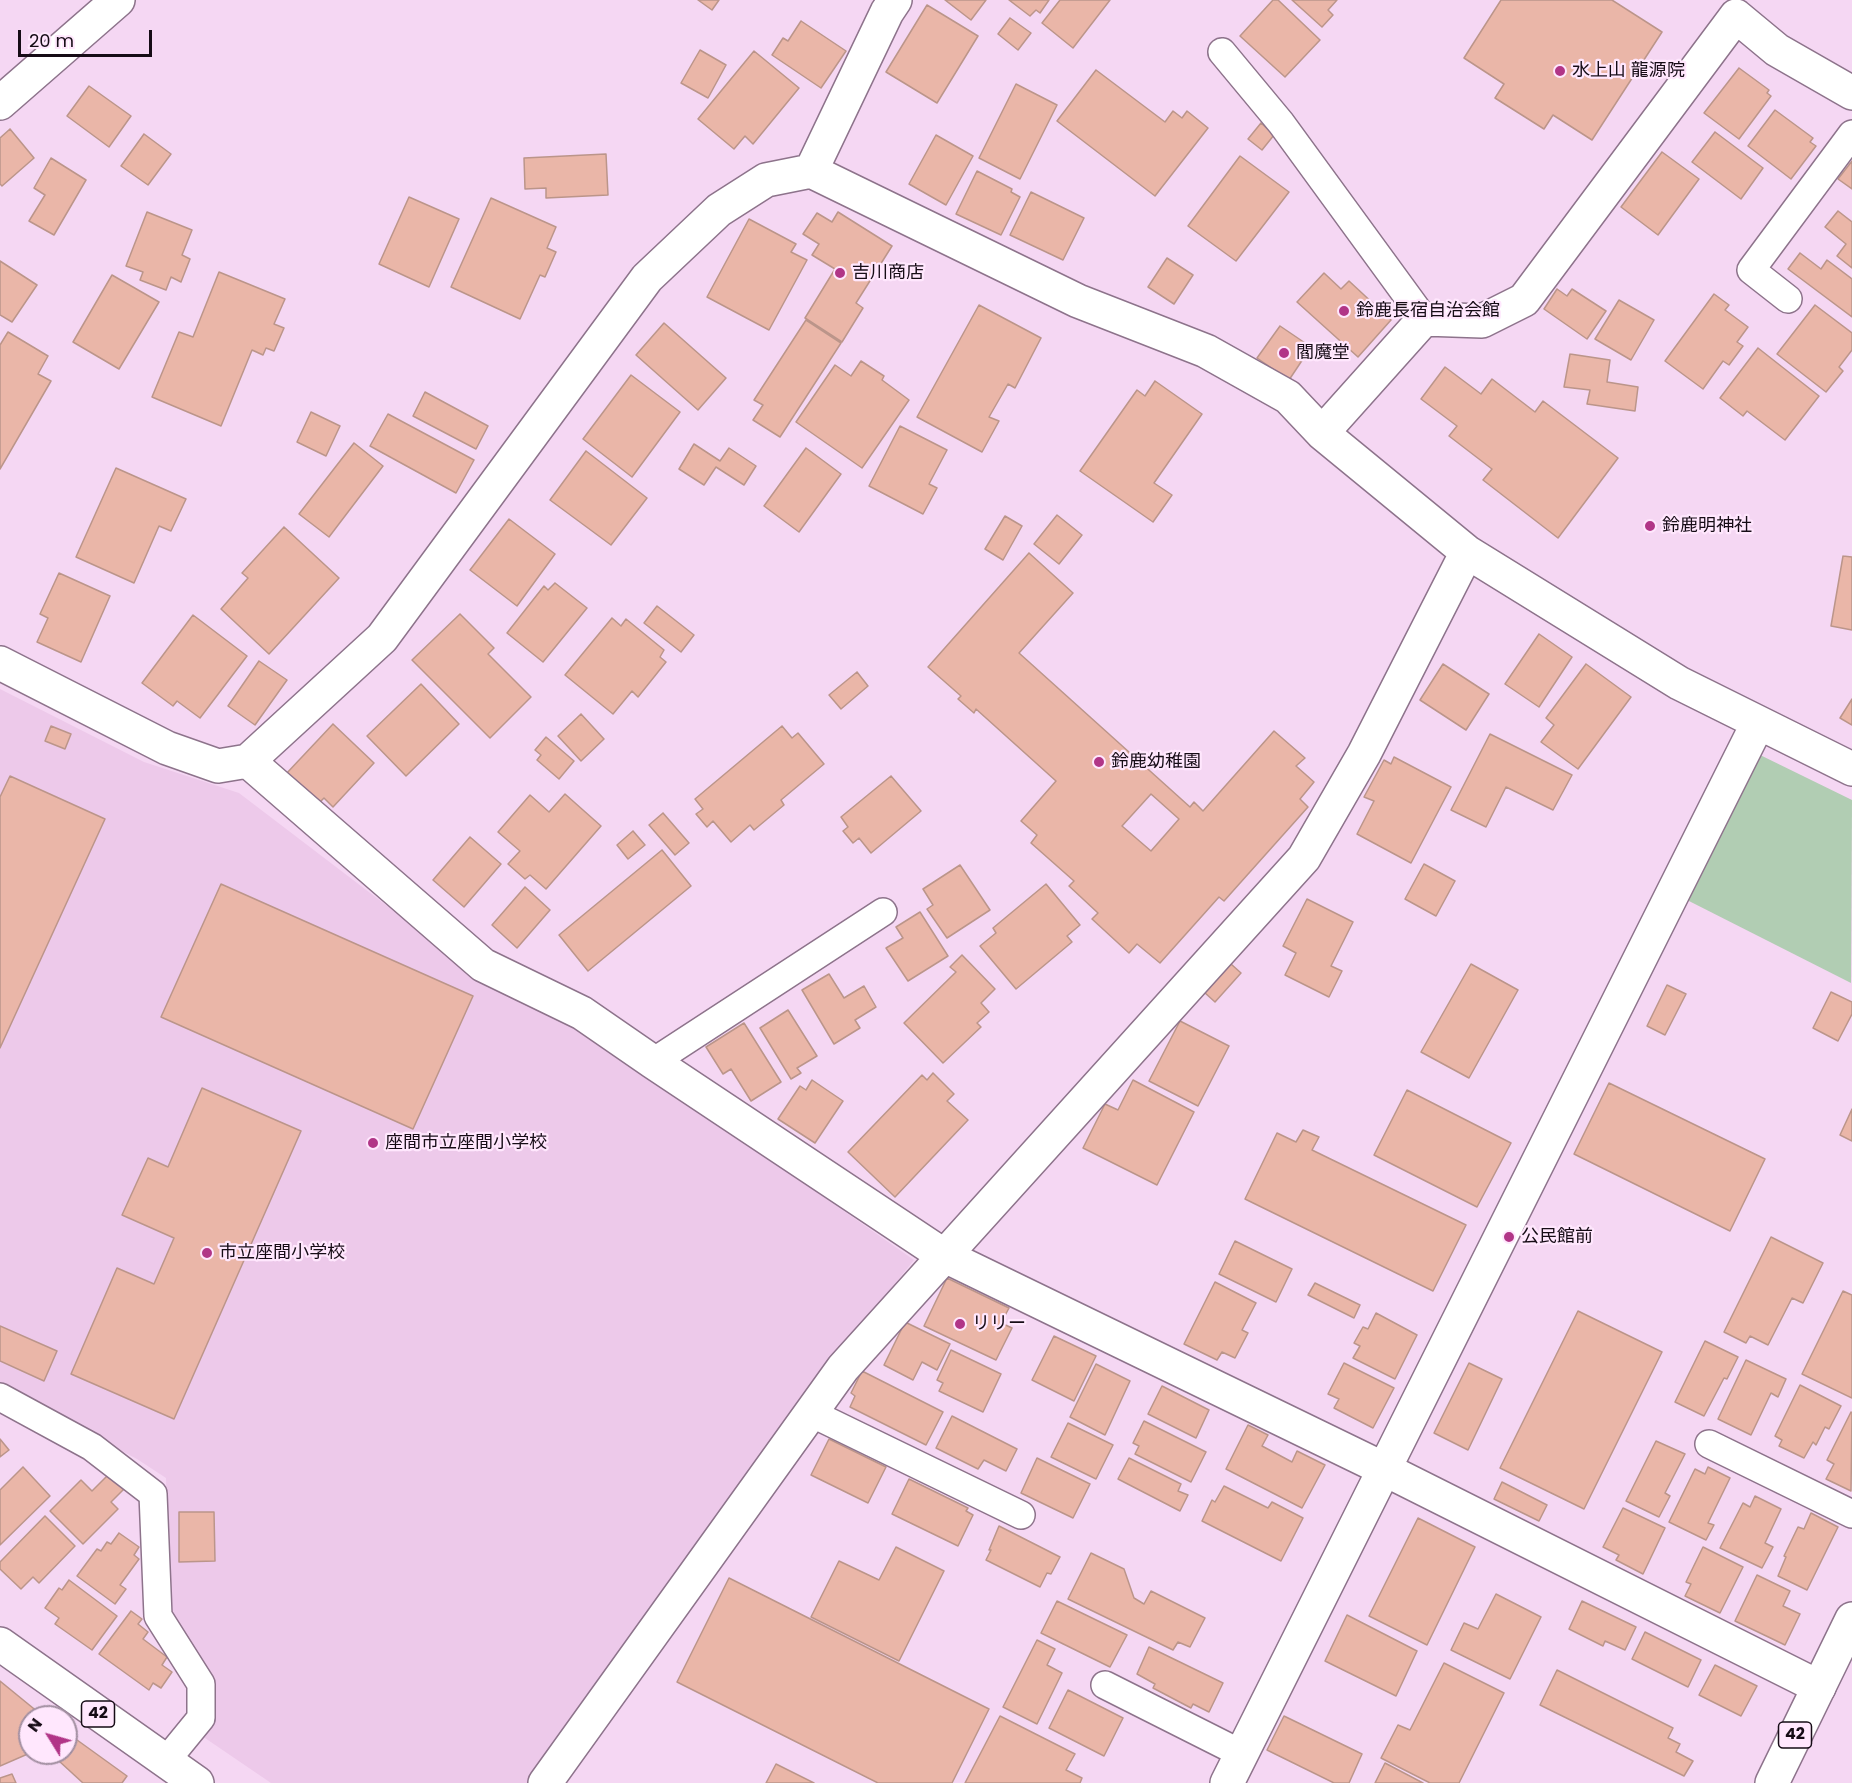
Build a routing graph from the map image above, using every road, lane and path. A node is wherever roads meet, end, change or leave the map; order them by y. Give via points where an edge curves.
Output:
1 (118, 0) edge
2 (887, 4) edge
3 (1222, 52) dead end
4 (1852, 93) edge
5 (0, 103) edge
6 (1852, 134) edge
7 (811, 171) junction
8 (1788, 299) dead end
9 (1424, 319) junction
10 (1322, 433) junction
11 (1467, 552) junction
12 (0, 663) edge
13 (1758, 723) junction
14 (248, 760) junction
15 (1852, 769) edge
16 (883, 912) dead end
17 (653, 1062) junction
18 (943, 1255) junction
19 (0, 1397) edge
20 (811, 1413) junction
21 (1709, 1444) dead end
22 (1384, 1469) junction
23 (1852, 1514) edge
24 (1021, 1515) dead end
25 (1852, 1619) edge
26 (0, 1644) edge
27 (1105, 1685) dead end
28 (1819, 1687) junction
29 (1242, 1754) junction
30 (165, 1762) junction
31 (197, 1783) edge
32 (545, 1783) edge
33 (1227, 1783) edge
34 (1772, 1783) edge

1 - 5 street
2 - 7 street
3 - 9 lane via 1281,123
4 - 9 street via 1778,50 1736,16 1524,300 1482,321
6 - 8 lane via 1751,270
7 - 10 street via 1078,301 1206,351 1288,397
7 - 14 street via 766,180 719,210 647,278 382,638
9 - 10 street
10 - 11 street
11 - 13 street via 1679,683
11 - 18 street via 1364,754 1304,858
12 - 14 street via 167,748 218,766
13 - 15 street
13 - 22 street
14 - 17 street via 483,965 582,1013
16 - 17 lane
17 - 18 street
18 - 20 street via 843,1368
18 - 22 street
19 - 30 lane via 92,1447 153,1494 158,1616 201,1684 201,1718
20 - 24 lane
20 - 32 street
21 - 23 lane
22 - 28 street
22 - 29 street
25 - 28 street, 42
26 - 30 street, 42
27 - 29 lane
28 - 34 street, 42
29 - 33 street
30 - 31 street, 42

